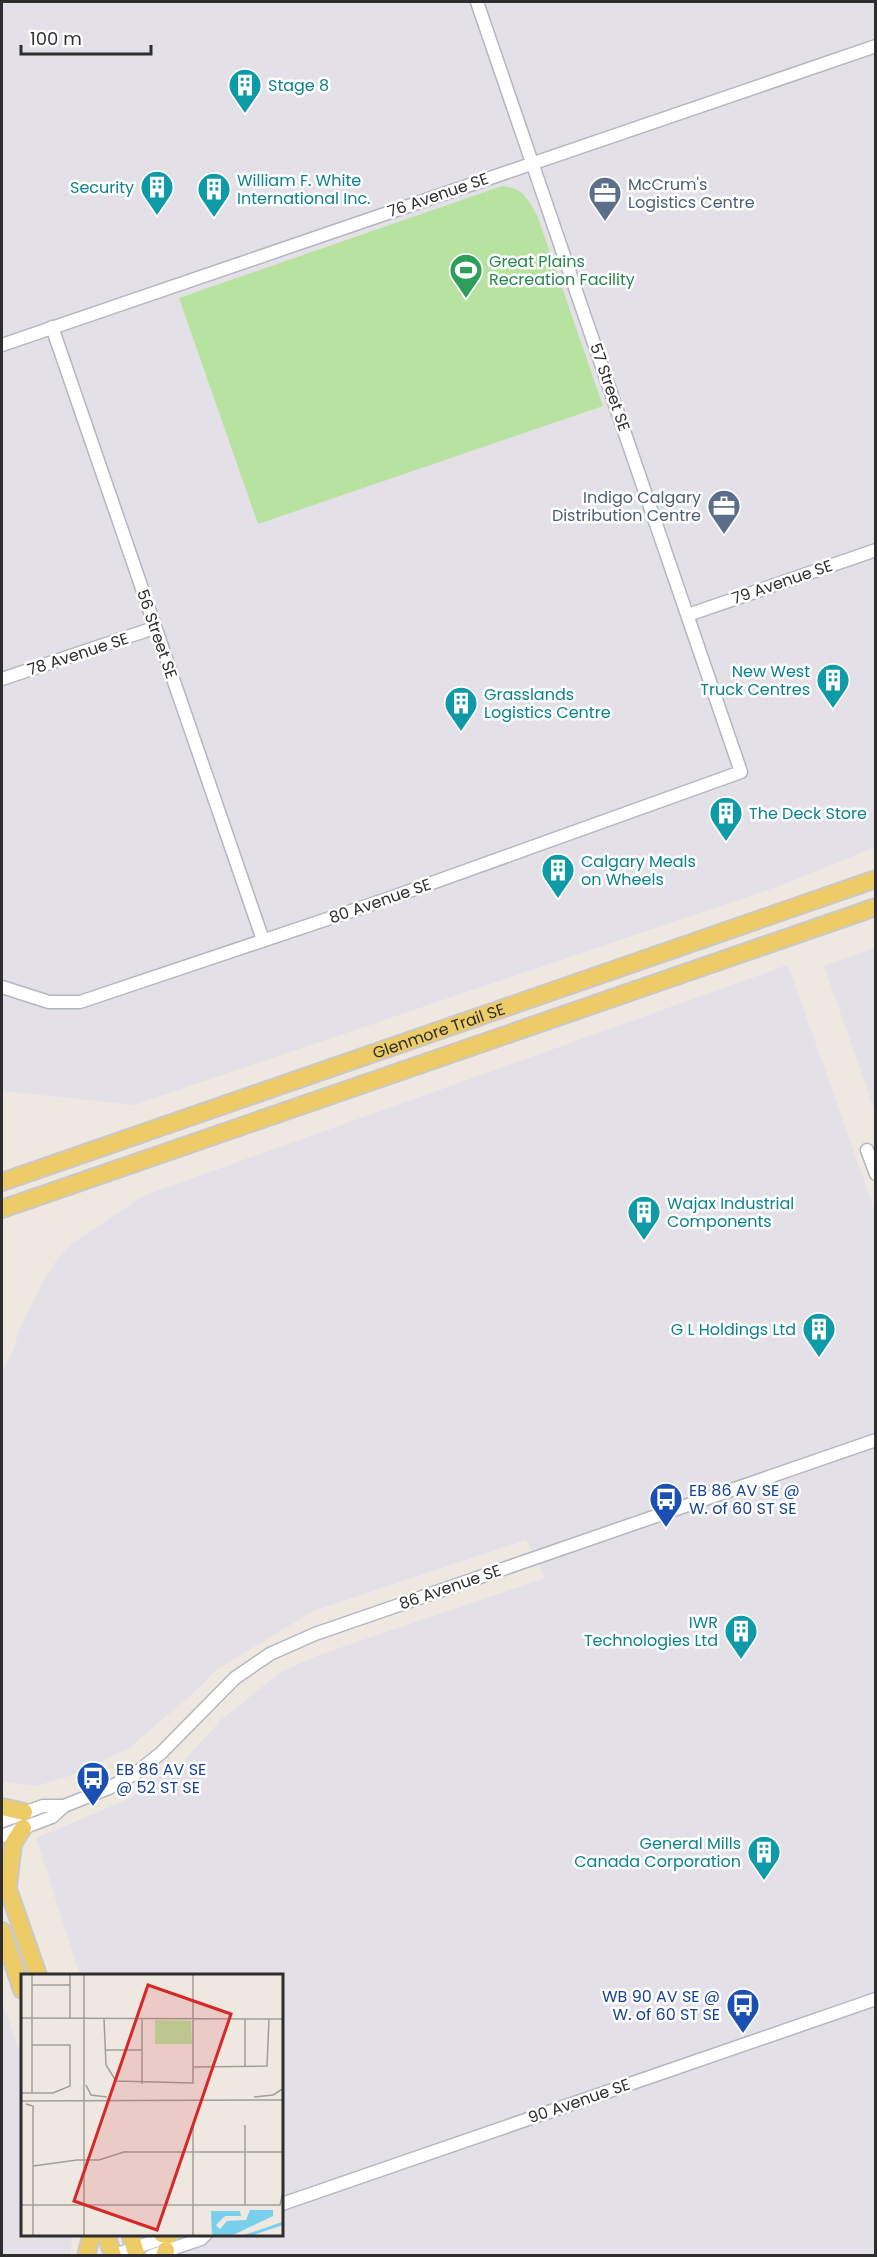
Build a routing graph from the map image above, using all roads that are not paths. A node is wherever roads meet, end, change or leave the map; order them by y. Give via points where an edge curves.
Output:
1 (477, 2) edge
2 (876, 46) edge
3 (534, 163) junction
4 (52, 327) junction
5 (2, 345) edge
6 (876, 550) edge
7 (688, 615) junction
8 (154, 628) junction
9 (2, 679) edge
10 (741, 772) joint
11 (876, 879) edge
12 (876, 907) edge
13 (263, 940) junction
14 (2, 987) edge
15 (867, 1150) dead end
16 (45, 1167) junction
17 (113, 1170) junction
18 (2, 1173) edge
19 (876, 1174) edge
20 (2, 1182) edge
21 (2, 1209) edge
22 (2, 1220) edge
23 (876, 1440) edge
24 (2, 1807) edge
25 (23, 1820) junction
26 (2, 1821) edge
27 (2, 1836) edge
28 (2, 1872) edge
29 (8, 1890) junction
30 (2, 1931) edge
31 (38, 1974) edge
32 (21, 1987) edge
33 (876, 2000) edge
34 (284, 2203) edge
35 (92, 2236) edge
36 (106, 2236) edge
37 (201, 2236) edge
38 (164, 2244) edge
39 (134, 2246) edge
40 (87, 2256) edge
41 (112, 2256) edge

1 - 3 street, 57 Street SE
2 - 3 street, 76 Avenue SE
3 - 4 street, 76 Avenue SE
3 - 7 street, 57 Street SE
4 - 5 street, 76 Avenue SE
4 - 8 street, 56 Street SE
6 - 7 street, 79 Avenue SE
7 - 10 street, 57 Street SE
8 - 9 street, 78 Avenue SE
8 - 13 street, 56 Street SE
10 - 13 street, 80 Avenue SE
11 - 16 main road, Glenmore Trail SE
12 - 17 main road, Glenmore Trail SE
13 - 14 street, 80 Avenue SE via 80,1002 49,1002
15 - 19 street
16 - 18 main road
16 - 20 main road, Glenmore Trail SE
17 - 21 main road, Glenmore Trail SE
17 - 22 main road via 93,1185
23 - 25 street, 86 Avenue SE via 315,1634 270,1654 235,1678 136,1773 64,1806 52,1817
24 - 25 main road
25 - 26 street, 86 Avenue SE
25 - 27 street, 86 Avenue SE
25 - 29 main road via 13,1844
28 - 29 main road
29 - 31 main road
30 - 32 main road
33 - 34 street, 90 Avenue SE
35 - 40 main road
36 - 41 main road
37 - 38 street
38 - 39 street
39 - 41 street

